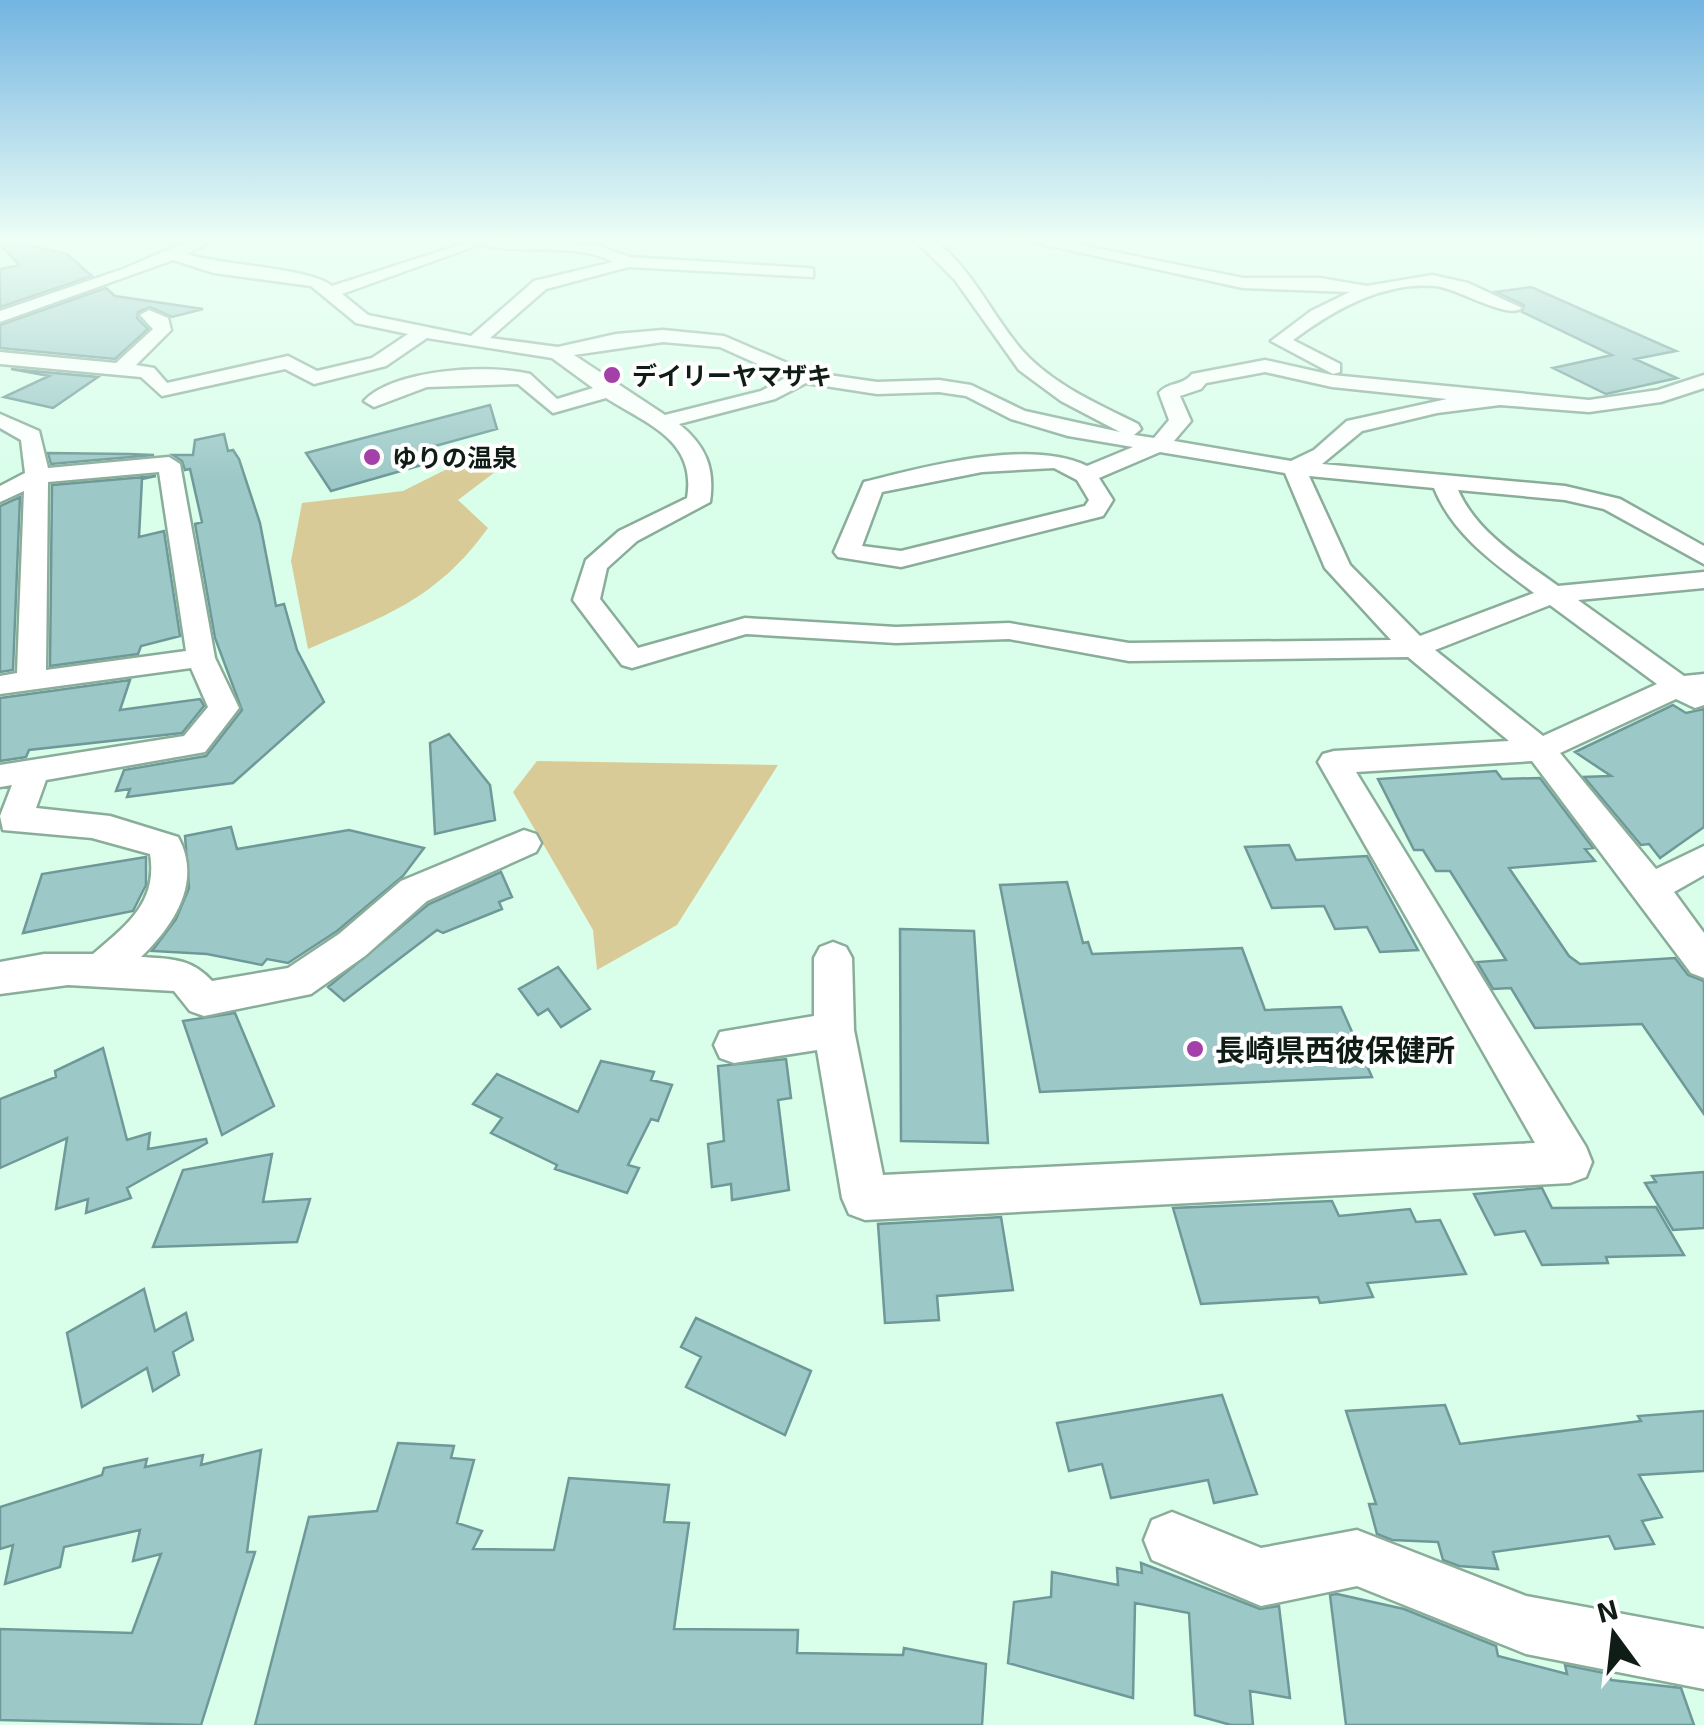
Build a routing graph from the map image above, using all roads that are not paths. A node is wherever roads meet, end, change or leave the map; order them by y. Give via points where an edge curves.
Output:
1 (156, 318) edge
2 (360, 318) edge
3 (501, 318) edge
4 (991, 318) edge
5 (1312, 318) edge
6 (422, 333) junction
7 (475, 342) junction
8 (558, 353) junction
9 (0, 358) edge
10 (121, 369) junction
11 (803, 377) junction
12 (1704, 381) edge
13 (610, 390) junction
14 (1500, 399) junction
15 (374, 401) dead end
16 (0, 420) edge
17 (667, 421) junction
18 (1160, 444) junction
19 (1294, 468) junction
20 (36, 476) junction
21 (1086, 476) junction
22 (1444, 484) junction
23 (0, 495) edge
24 (1704, 556) edge
25 (1704, 580) edge
26 (1555, 594) junction
27 (1415, 648) junction
28 (201, 658) junction
29 (32, 680) junction
30 (0, 685) edge
31 (1691, 685) edge
32 (1704, 704) edge
33 (1540, 750) junction
34 (16, 773) edge
35 (524, 843) dead end
36 (1704, 860) edge
37 (1651, 888) junction
38 (833, 958) dead end
39 (1704, 962) edge
40 (99, 971) junction
41 (0, 978) edge
42 (834, 1030) junction
43 (734, 1045) dead end
44 (1172, 1540) dead end
45 (1704, 1659) edge

1 - 10 street via 162,330
2 - 6 street
3 - 7 street
4 - 18 street via 1032,373 1054,390
5 - 14 street via 1280,342 1333,368
6 - 7 street
6 - 10 street via 380,362 314,378 288,362 162,390 146,372
7 - 8 street
8 - 11 street via 616,340 694,339 724,342
8 - 13 street
9 - 10 street
11 - 17 street via 768,395
11 - 18 street via 971,391 1068,430
12 - 14 street via 1660,396 1590,406
13 - 15 street via 553,407 523,378 462,377 400,384
13 - 17 street
14 - 18 street via 1332,381 1265,366 1199,378 1169,393 1180,421
14 - 19 street via 1356,426
16 - 20 street via 30,436
17 - 27 street via 697,458 703,483 698,502 628,536 595,565 586,600 632,659 745,626 896,635 1009,632 1130,652
18 - 19 street
18 - 21 street
19 - 22 street
19 - 27 street via 1338,568
20 - 23 street
20 - 28 street via 169,464
20 - 29 street
21 - 21 street via 1058,461 982,465 872,487 848,552 901,559 1094,511 1101,500
22 - 24 street via 1564,493 1612,504
22 - 26 street via 1455,511 1492,550
25 - 26 street
26 - 27 street
26 - 31 street
27 - 33 street
28 - 29 street
28 - 34 street via 224,708 194,745
29 - 30 street
31 - 32 street
31 - 33 street
33 - 37 street
33 - 42 street via 1334,762 1570,1162 865,1198
34 - 40 street via 15,821 68,819 166,846 174,874 163,910
35 - 40 street via 414,891 297,983 204,999 184,976
36 - 37 street
37 - 39 street
38 - 42 street
40 - 41 street
42 - 43 street
44 - 45 street via 1261,1577 1357,1558 1526,1625

